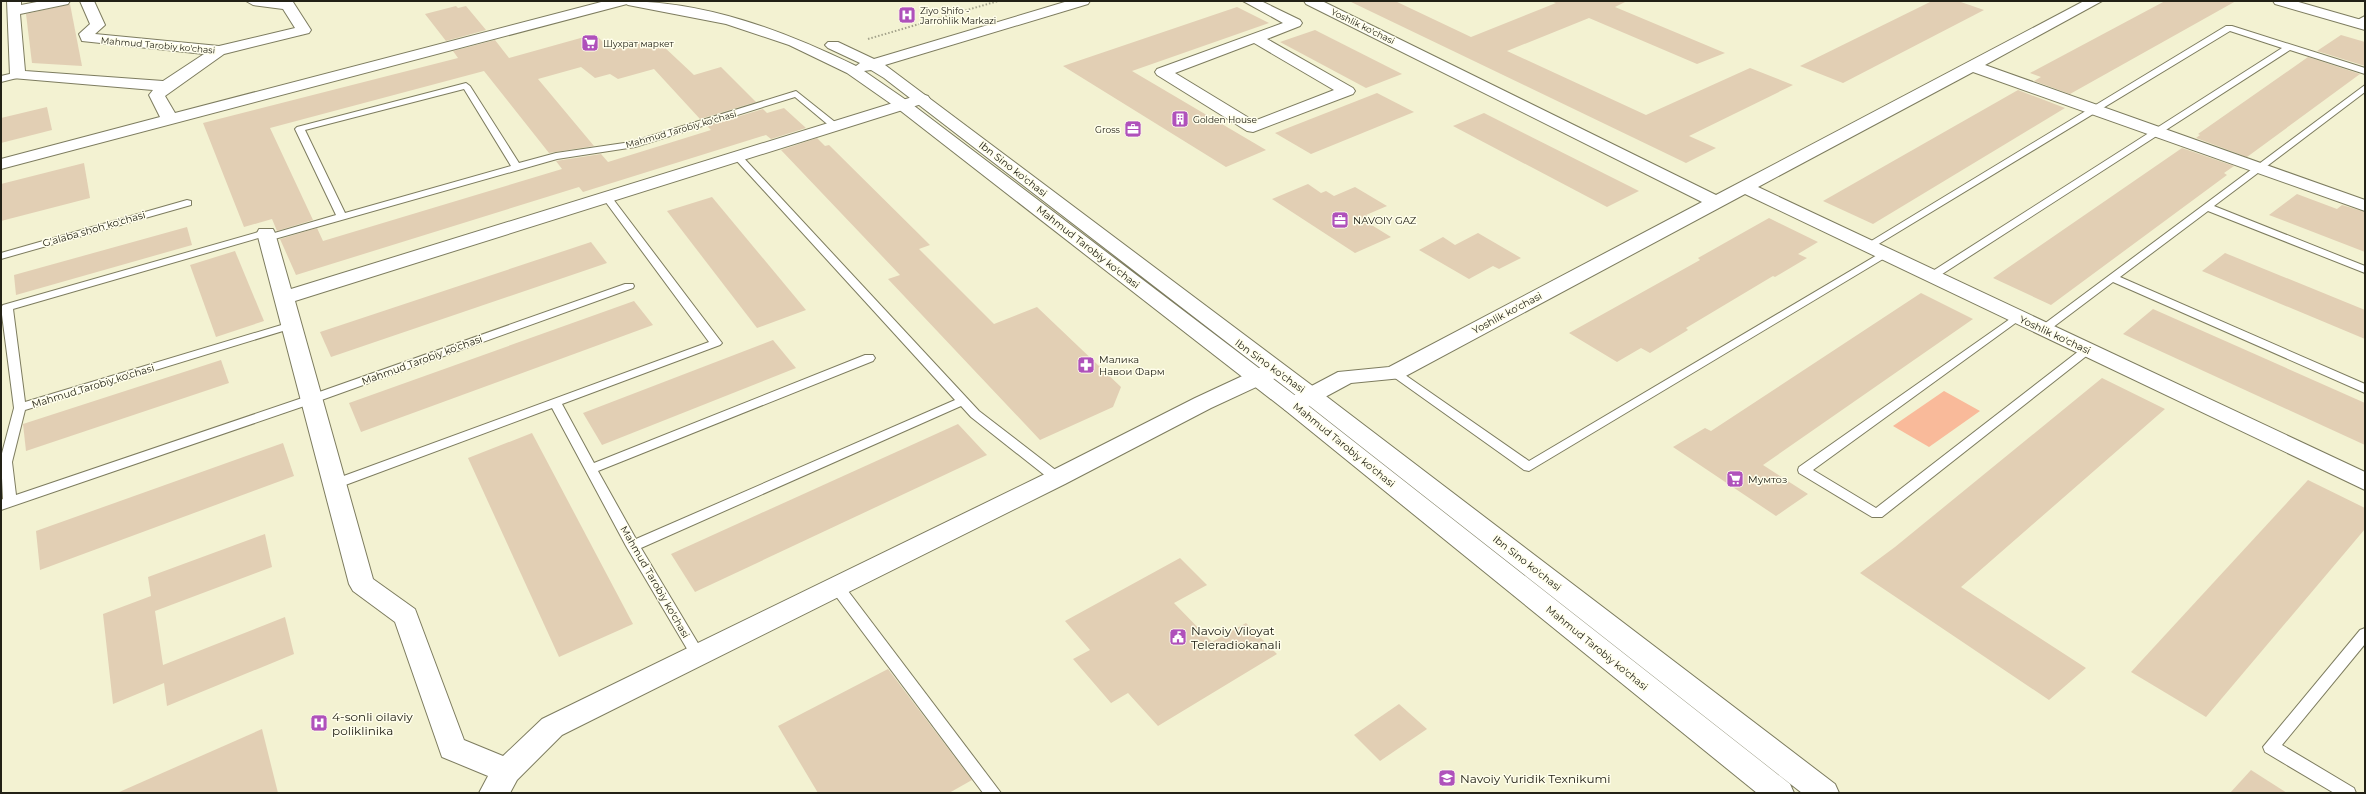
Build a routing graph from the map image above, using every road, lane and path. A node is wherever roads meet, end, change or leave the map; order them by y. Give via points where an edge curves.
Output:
1 (63, 1) edge
2 (87, 1) edge
3 (253, 1) edge
4 (622, 1) edge
5 (628, 1) edge
6 (684, 1) edge
7 (998, 1) edge
8 (1050, 1) edge
9 (1250, 1) edge
10 (1311, 1) edge
11 (2095, 1) edge
12 (2280, 1) edge
13 (1074, 2) edge
14 (13, 6) edge
15 (2362, 22) edge
16 (1255, 38) junction
17 (2290, 48) junction
18 (219, 51) junction
19 (859, 58) junction
20 (1972, 66) junction
21 (2365, 71) edge
22 (18, 75) junction
23 (1, 79) edge
24 (166, 86) junction
25 (2365, 88) edge
26 (912, 102) junction
27 (2095, 109) junction
28 (170, 120) junction
29 (835, 126) junction
30 (2158, 132) junction
31 (738, 157) junction
32 (1, 164) edge
33 (517, 167) junction
34 (2259, 168) junction
35 (1744, 187) junction
36 (608, 197) junction
37 (1716, 202) junction
38 (188, 203) dead end
39 (2365, 206) edge
40 (2207, 207) junction
41 (342, 217) junction
42 (267, 235) junction
43 (1876, 250) junction
44 (1, 256) edge
45 (2365, 270) edge
46 (1932, 276) junction
47 (2112, 278) junction
48 (629, 286) dead end
49 (284, 298) junction
50 (2017, 317) junction
51 (292, 324) junction
52 (2044, 329) junction
53 (2088, 350) junction
54 (868, 358) dead end
55 (1394, 373) junction
56 (1266, 374) junction
57 (2365, 389) edge
58 (312, 399) junction
59 (1301, 400) junction
60 (962, 401) junction
61 (555, 402) junction
62 (20, 408) junction
63 (591, 469) junction
64 (1057, 478) junction
65 (2365, 482) edge
66 (335, 484) junction
67 (6, 503) edge
68 (633, 546) junction
69 (837, 586) junction
70 (2365, 634) edge
71 (698, 655) junction
72 (501, 782) edge
73 (993, 793) edge
74 (1779, 793) edge
75 (1824, 793) edge
76 (2348, 793) edge

1 - 14 street
2 - 18 street, Mahmud Tarobiy ko'chasi via 98,25 86,34 87,38
3 - 18 street, Mahmud Tarobiy ko'chasi via 288,5 304,30
4 - 28 street
5 - 19 street via 729,20 794,42
6 - 19 street, Ibn Sino ko'chasi via 764,18
7 - 19 path
8 - 19 street
9 - 16 street via 1295,23
10 - 37 street, Yoshlik ko'chasi
11 - 20 street, Yoshlik ko'chasi
12 - 15 street
13 - 19 street
14 - 22 street
16 - 16 street via 1163,72 1253,127 1347,91
17 - 21 lane
17 - 27 lane via 2229,28
17 - 30 lane
18 - 24 street
19 - 26 street, Ibn Sino ko'chasi
20 - 27 street
20 - 35 street, Yoshlik ko'chasi
22 - 23 lane
22 - 24 street
24 - 28 street via 157,95
25 - 34 lane
26 - 29 street
26 - 56 street, Ibn Sino ko'chasi
27 - 30 street
27 - 43 lane
28 - 32 street
29 - 31 street
29 - 33 lane, Mahmud Tarobiy ko'chasi via 796,94 632,145 556,156
30 - 34 street
30 - 46 lane
31 - 36 street
31 - 60 lane
33 - 41 lane, Mahmud Tarobiy ko'chasi
33 - 41 lane via 466,86 300,129
34 - 39 street
34 - 40 lane
35 - 37 street, Yoshlik ko'chasi
35 - 43 street, Yoshlik ko'chasi
36 - 49 street
36 - 61 lane via 716,343
37 - 55 street, Yoshlik ko'chasi
38 - 44 lane, G'alaba shoh ko'chasi
40 - 45 lane
40 - 47 lane
41 - 42 lane, Mahmud Tarobiy ko'chasi
42 - 49 street
42 - 62 lane, Mahmud Tarobiy ko'chasi via 7,307
43 - 46 street, Yoshlik ko'chasi
43 - 55 lane via 1529,467
46 - 50 street, Yoshlik ko'chasi
47 - 52 lane
47 - 57 lane
48 - 58 lane, Mahmud Tarobiy ko'chasi
49 - 51 street
50 - 52 street, Yoshlik ko'chasi
50 - 53 lane via 1804,470 1877,514
51 - 58 street
51 - 62 lane, Mahmud Tarobiy ko'chasi
52 - 53 street, Yoshlik ko'chasi
53 - 65 street, Yoshlik ko'chasi
54 - 63 lane
55 - 59 street, Yoshlik ko'chasi via 1346,377
56 - 59 street, Ibn Sino ko'chasi
56 - 64 street
58 - 66 street
58 - 67 lane, Mahmud Tarobiy ko'chasi
59 - 74 street, Mahmud Tarobiy ko'chasi
59 - 75 street, Ibn Sino ko'chasi
60 - 64 lane
60 - 68 lane
61 - 63 lane, Mahmud Tarobiy ko'chasi
61 - 66 lane
62 - 67 lane via 6,462
63 - 68 lane, Mahmud Tarobiy ko'chasi
64 - 69 street
66 - 72 street via 362,584 406,616 452,748
68 - 71 lane, Mahmud Tarobiy ko'chasi
69 - 71 street
69 - 73 lane
70 - 76 lane via 2271,747
71 - 72 street via 552,727

